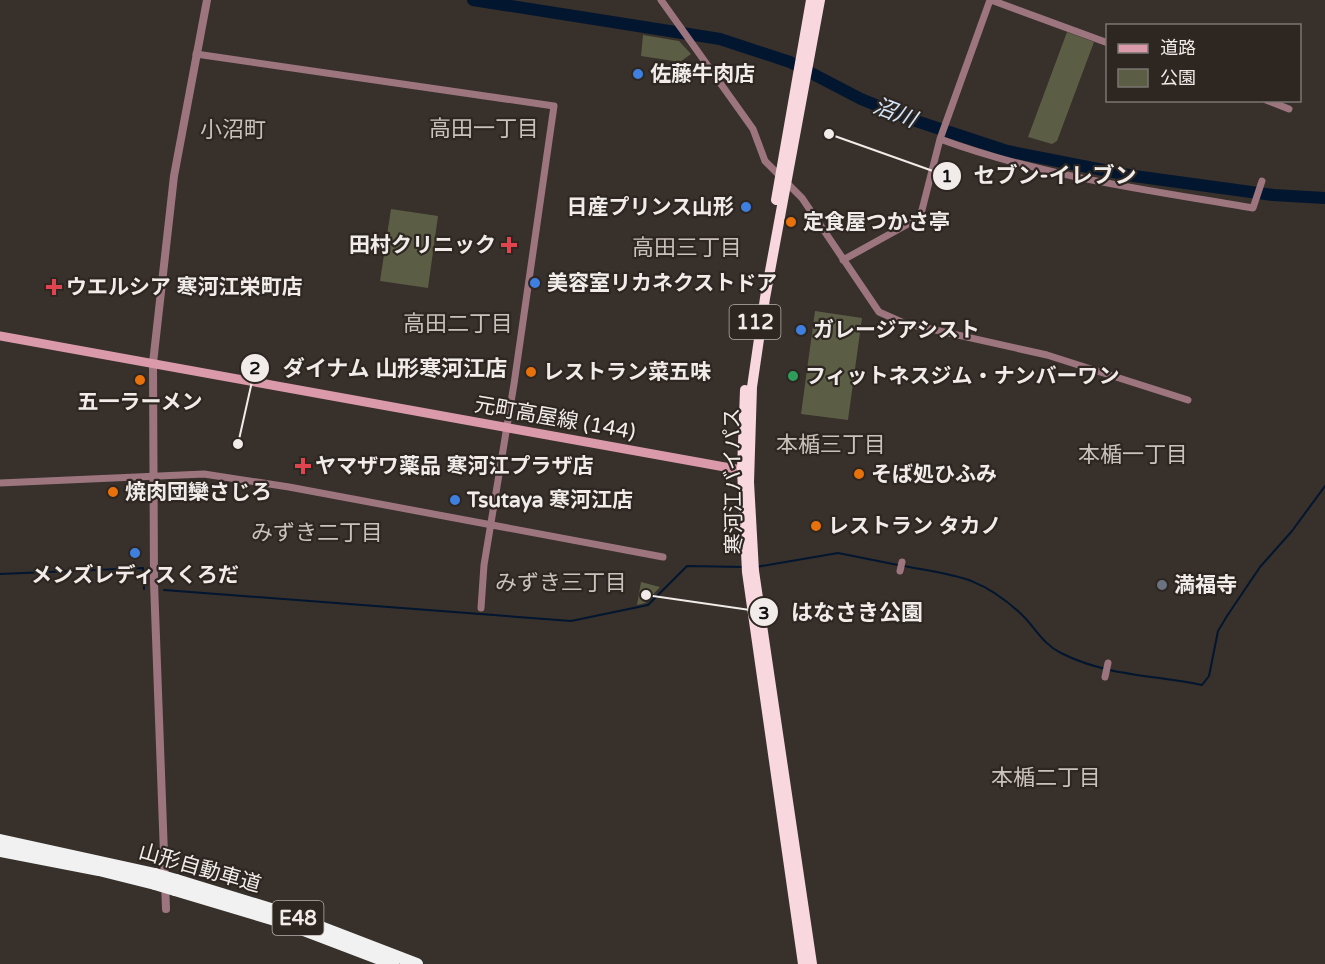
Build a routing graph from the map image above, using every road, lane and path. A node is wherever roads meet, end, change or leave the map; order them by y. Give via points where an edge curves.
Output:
1 (207, 0) edge
2 (661, 0) edge
3 (811, 0) edge
4 (820, 0) edge
5 (991, 0) edge
6 (1106, 43) edge
7 (806, 52) junction
8 (196, 54) junction
9 (1271, 102) edge
10 (1289, 109) dead end
11 (940, 139) junction
12 (784, 179) junction
13 (1262, 181) dead end
14 (843, 260) junction
15 (0, 336) edge
16 (153, 363) junction
17 (1188, 400) dead end
18 (507, 428) junction
19 (746, 471) junction
20 (152, 477) junction
21 (0, 483) edge
22 (490, 524) junction
23 (663, 557) dead end
24 (902, 562) dead end
25 (750, 566) junction
26 (900, 571) dead end
27 (481, 608) dead end
28 (1108, 663) dead end
29 (1105, 677) dead end
30 (0, 840) edge
31 (0, 850) edge
32 (155, 879) junction
33 (175, 885) junction
34 (166, 909) dead end
35 (393, 964) edge
36 (417, 964) edge
37 (803, 964) edge
38 (812, 964) edge

1 - 8 street
2 - 12 street via 753,129 765,161
3 - 7 highway, 寒河江バイパス / 112
4 - 7 highway, 寒河江バイパス / 112
5 - 6 street
5 - 11 street
7 - 12 highway, 寒河江バイパス / 112
8 - 16 street via 174,176
8 - 18 street via 554,106
9 - 10 street
11 - 13 street via 980,154 1099,181 1253,208
11 - 14 street via 917,219
12 - 14 street via 802,198
12 - 19 highway, 寒河江バイパス / 112 via 745,387
14 - 17 street via 879,312 890,318 1057,358
15 - 16 main road, 元町高屋線 (144)
16 - 18 main road, 元町高屋線 (144)
16 - 20 street
18 - 19 main road, 元町高屋線 (144)
18 - 22 street
19 - 25 highway, 寒河江バイパス / 112
20 - 21 street
20 - 22 street via 204,474
20 - 34 street
22 - 23 street
22 - 27 street
24 - 26 street
25 - 37 highway, 寒河江バイパス / 112
25 - 38 highway, 寒河江バイパス / 112
28 - 29 street
30 - 32 highway, 山形自動車道 / E48
31 - 32 highway, 山形自動車道 / E48
32 - 33 highway, 山形自動車道 / E48, bridge
33 - 35 highway, 山形自動車道 / E48
33 - 36 highway, 山形自動車道 / E48 via 287,914

